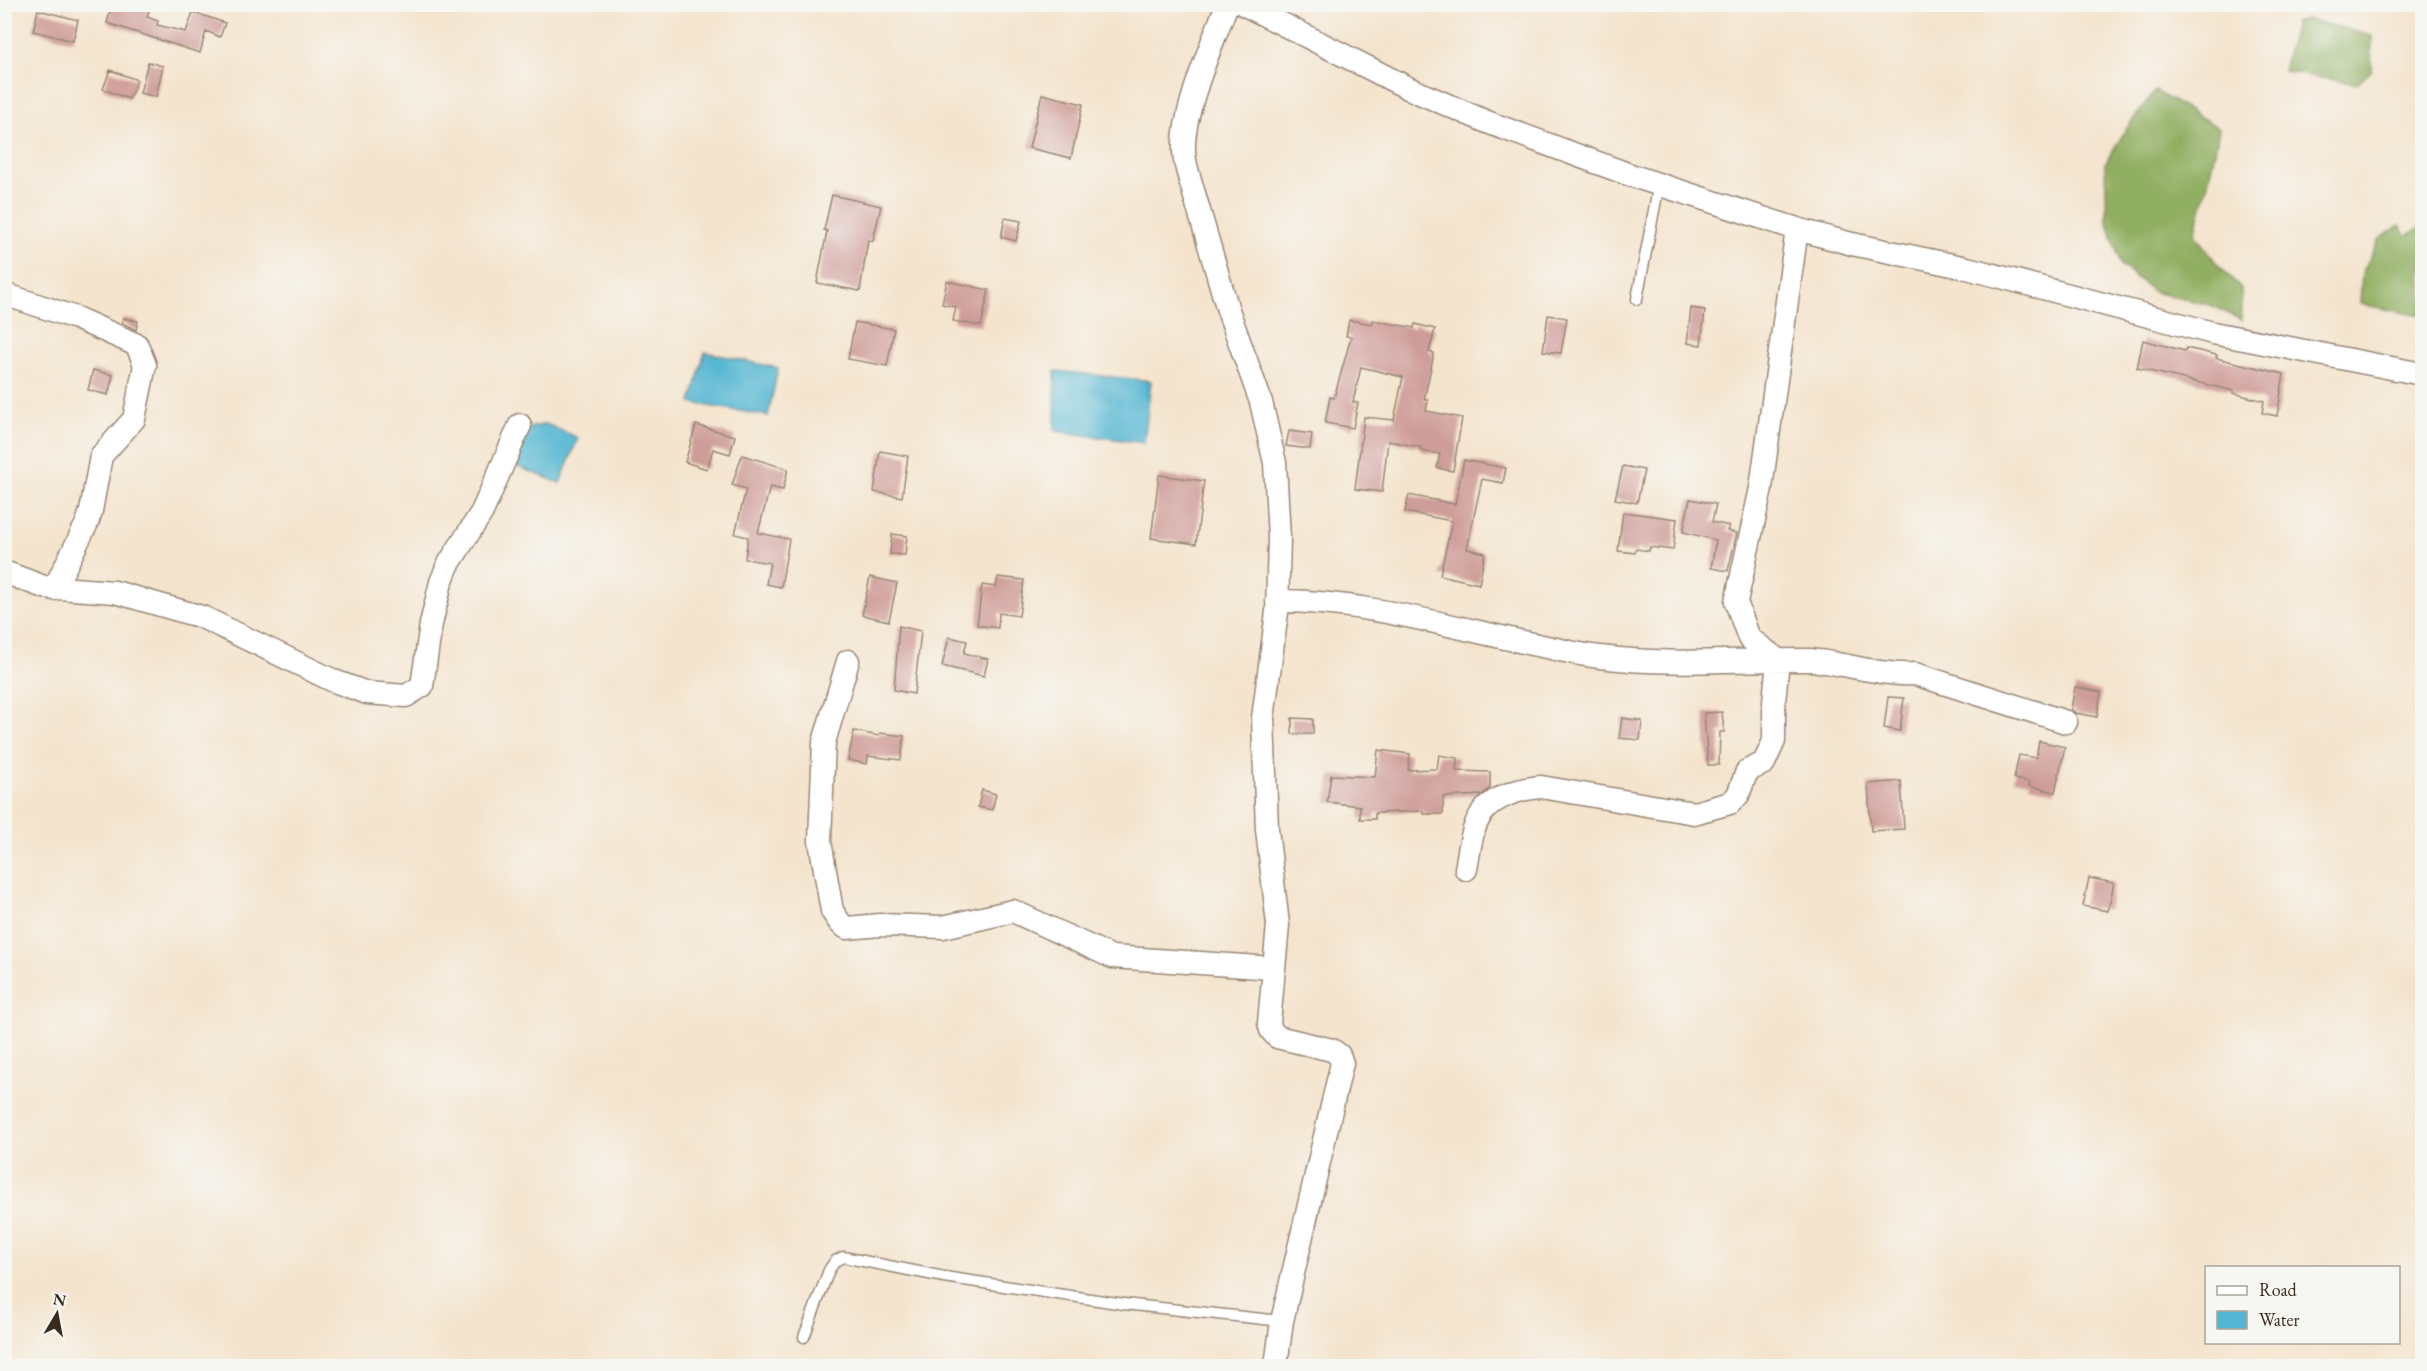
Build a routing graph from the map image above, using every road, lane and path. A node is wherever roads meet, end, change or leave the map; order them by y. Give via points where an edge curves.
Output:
1 (1227, 4) edge
2 (1243, 4) edge
3 (1659, 184) junction
4 (1797, 230) junction
5 (4, 294) edge
6 (1637, 299) dead end
7 (2422, 374) edge
8 (520, 425) dead end
9 (4, 572) edge
10 (54, 589) junction
11 (1277, 601) junction
12 (1778, 660) junction
13 (848, 661) dead end
14 (2066, 722) dead end
15 (1466, 869) dead end
16 (1274, 968) junction
17 (1282, 1321) junction
18 (804, 1337) dead end
19 (1276, 1366) edge

1 - 11 street via 1191,108 1184,150 1228,310 1261,402 1275,463
2 - 3 street via 1428,97
3 - 4 street
3 - 6 lane
4 - 7 street via 1966,268 2213,333
4 - 12 street via 1761,488 1736,602 1749,638
5 - 10 street via 75,318 137,345 145,364 134,419 101,456 92,511
8 - 10 street via 482,512 448,565 431,624 422,686 406,696 367,693 334,681 202,617 115,592
9 - 10 street
11 - 12 street via 1386,611 1598,657 1646,661
11 - 16 street via 1263,718 1267,829 1278,925
12 - 14 street via 1832,662 1899,675 1915,674
12 - 15 street via 1774,741 1764,763 1747,771 1738,795 1731,802 1694,813 1541,787 1520,788 1482,813
13 - 16 street via 824,742 820,841 832,910 840,924 847,928 943,927 1013,911 1112,957
16 - 17 street via 1271,1030 1277,1037 1332,1050 1342,1063
17 - 18 lane via 1124,1304 944,1277 843,1257 829,1270
17 - 19 street

